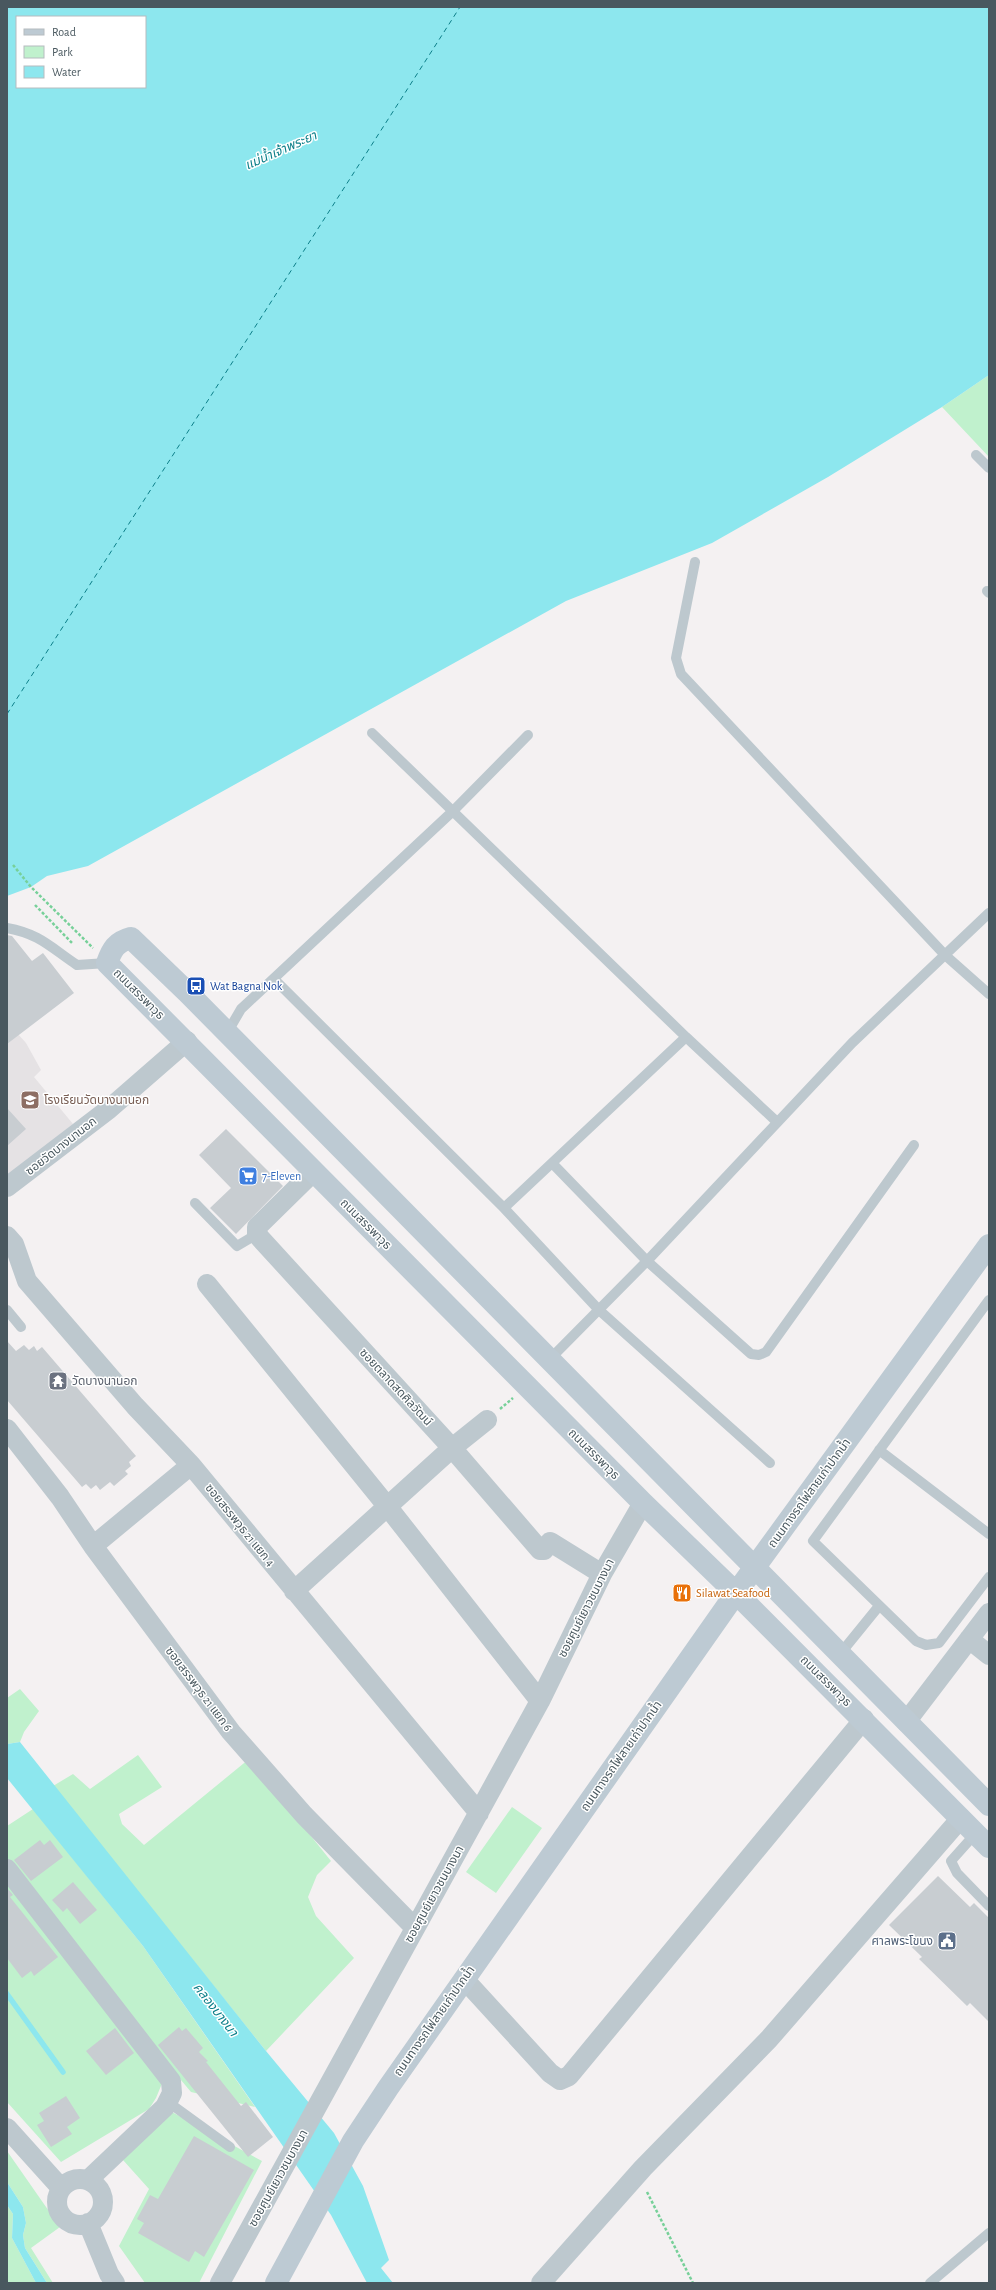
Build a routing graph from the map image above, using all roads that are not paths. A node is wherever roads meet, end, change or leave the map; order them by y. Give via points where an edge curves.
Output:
1 (976, 455) dead end
2 (989, 468) edge
3 (695, 562) dead end
4 (372, 732) dead end
5 (528, 735) dead end
6 (454, 811) junction
7 (989, 913) edge
8 (7, 928) edge
9 (945, 955) junction
10 (100, 963) junction
11 (274, 979) junction
12 (989, 994) edge
13 (227, 1033) junction
14 (686, 1037) junction
15 (195, 1049) junction
16 (777, 1122) junction
17 (914, 1145) dead end
18 (552, 1163) junction
19 (313, 1172) junction
20 (7, 1187) edge
21 (195, 1203) dead end
22 (504, 1208) junction
23 (257, 1234) junction
24 (7, 1236) edge
25 (989, 1245) edge
26 (647, 1261) junction
27 (207, 1284) dead end
28 (988, 1305) edge
29 (7, 1310) edge
30 (599, 1310) junction
31 (21, 1327) dead end
32 (549, 1360) junction
33 (487, 1420) road end
34 (7, 1429) edge
35 (452, 1448) junction
36 (879, 1450) junction
37 (770, 1464) dead end
38 (191, 1465) junction
39 (643, 1503) junction
40 (387, 1506) junction
41 (989, 1534) edge
42 (93, 1546) junction
43 (755, 1567) junction
44 (602, 1574) junction
45 (989, 1577) edge
46 (294, 1591) junction
47 (736, 1593) junction
48 (879, 1606) junction
49 (989, 1613) edge
50 (969, 1639) junction
51 (840, 1654) junction
52 (989, 1655) edge
53 (540, 1700) junction
54 (864, 1719) junction
55 (910, 1725) junction
56 (894, 1750) junction
57 (989, 1805) edge
58 (479, 1813) junction
59 (961, 1818) junction
60 (982, 1840) edge
61 (7, 1869) edge
62 (989, 1906) edge
63 (415, 1928) junction
64 (464, 1979) junction
65 (168, 2102) junction
66 (7, 2128) edge
67 (230, 2146) dead end
68 (88, 2180) junction
69 (61, 2188) junction
70 (88, 2223) junction
71 (989, 2233) edge
72 (115, 2283) edge
73 (220, 2283) edge
74 (276, 2283) edge
75 (541, 2283) edge
76 (930, 2283) edge

1 - 2 lane
3 - 9 lane via 676,658 681,674
4 - 6 lane
5 - 6 lane
6 - 11 lane
6 - 14 lane
7 - 9 lane
8 - 10 lane via 27,931 43,939 77,964
9 - 12 lane
9 - 16 lane via 852,1043
10 - 13 main road, ถนนสรรพาวุธ via 120,941 131,938
10 - 15 main road, ถนนสรรพาวุธ
11 - 13 lane via 241,1009
11 - 22 lane
13 - 15 main road
13 - 32 main road, ถนนสรรพาวุธ
14 - 16 lane
14 - 18 lane
15 - 19 main road, ถนนสรรพาวุธ
15 - 20 street, ซอยวัดบางนานอก via 109,1108
16 - 26 lane
17 - 26 lane via 766,1352 759,1355 751,1354
18 - 22 lane
18 - 26 lane
19 - 23 street via 257,1227
19 - 39 main road, ถนนสรรพาวุธ
21 - 23 lane via 237,1246
22 - 30 lane
23 - 35 street, ซอยตลาดสดศิลวัฒน์
24 - 38 street, ซอยสรรพวุธ 21 แยก 4 via 14,1244 27,1280 135,1406
25 - 43 main road, ถนนทางรถไฟสายเก่าปากน้ำ
26 - 30 lane
27 - 40 street
28 - 36 lane
29 - 31 lane
30 - 32 lane
30 - 37 lane
32 - 43 main road, ถนนสรรพาวุธ
33 - 35 street
34 - 42 street, ซอยสรรพวุธ 21 แยก 6 via 60,1497
35 - 40 street
35 - 44 street, ซอยตลาดสดศิลวัฒน์ via 540,1550 544,1550 550,1542
36 - 41 lane
36 - 48 lane via 813,1541
38 - 42 street
38 - 46 street, ซอยสรรพวุธ 21 แยก 4
39 - 44 street, ซอยศูนย์เยาวชนบางนา
39 - 47 main road, ถนนสรรพาวุธ
40 - 46 street
40 - 53 street
42 - 63 street, ซอยสรรพวุธ 21 แยก 6 via 231,1732 304,1815
43 - 47 main road, ถนนทางรถไฟสายเก่าปากน้ำ
43 - 51 main road, ถนนสรรพาวุธ
44 - 53 street, ซอยศูนย์เยาวชนบางนา
45 - 48 lane via 939,1643 926,1645 916,1641
46 - 58 street, ซอยสรรพวุธ 21 แยก 4
47 - 54 main road, ถนนสรรพาวุธ
47 - 64 main road, ถนนทางรถไฟสายเก่าปากน้ำ
48 - 51 lane
49 - 50 street
50 - 52 street
50 - 55 street
51 - 55 main road, ถนนสรรพาวุธ
53 - 58 street, ซอยศูนย์เยาวชนบางนา
54 - 56 main road, ถนนสรรพาวุธ
54 - 64 street via 570,2076 560,2080 550,2073
55 - 56 main road
55 - 57 main road, ถนนสรรพาวุธ
56 - 59 main road, ถนนสรรพาวุธ
58 - 63 street, ซอยศูนย์เยาวชนบางนา
59 - 60 main road, ถนนสรรพาวุธ
59 - 75 street via 769,2039 638,2174
60 - 62 lane via 951,1861 957,1872
61 - 65 street via 163,2067 171,2081 172,2093
63 - 73 street, ซอยศูนย์เยาวชนบางนา
64 - 74 main road, ถนนทางรถไฟสายเก่าปากน้ำ via 353,2141
65 - 67 lane
65 - 68 street
66 - 69 street
68 - 69 street via 72,2180
68 - 70 street via 100,2190 103,2206 100,2213
69 - 70 street via 57,2201 61,2214 72,2223
70 - 72 street
71 - 76 lane

